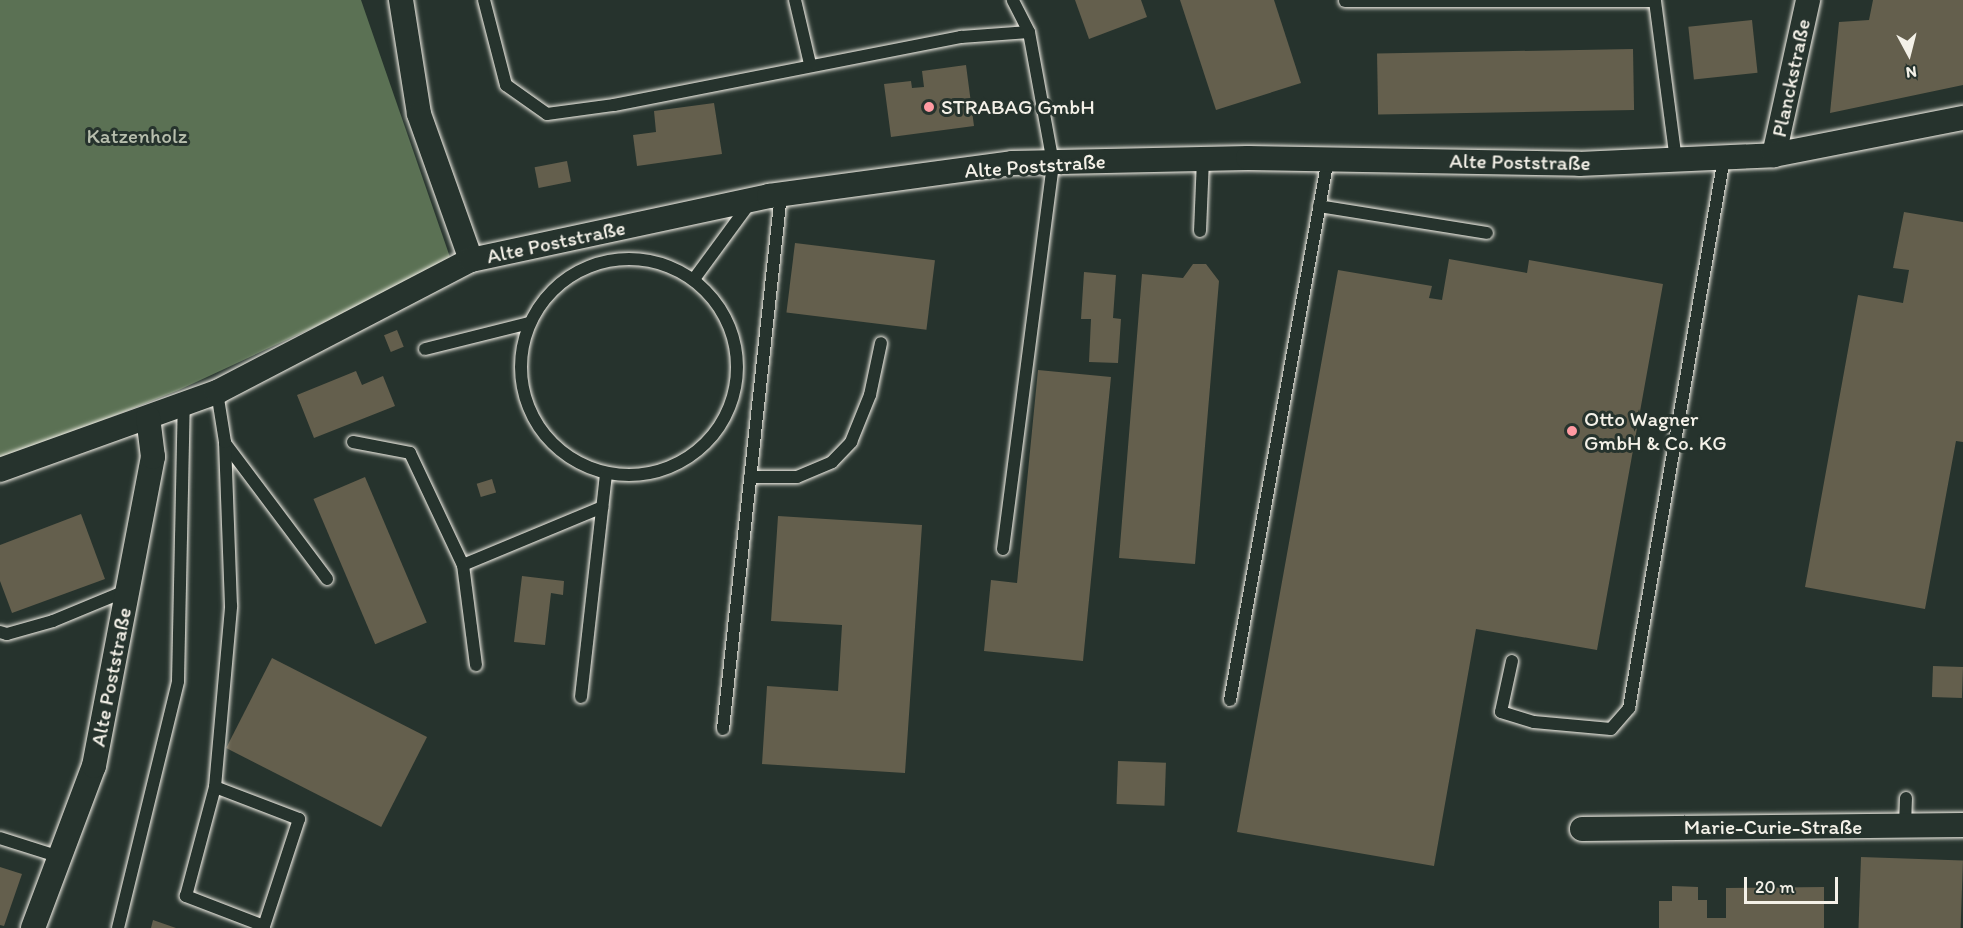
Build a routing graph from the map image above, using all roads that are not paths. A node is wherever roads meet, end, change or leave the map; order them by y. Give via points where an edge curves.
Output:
1 (401, 0) edge
2 (484, 0) edge
3 (795, 0) edge
4 (1013, 0) edge
5 (1655, 0) edge
6 (1808, 0) edge
7 (1345, 1) edge
8 (1029, 32) junction
9 (810, 64) junction
10 (1963, 118) edge
11 (1774, 155) junction
12 (1724, 158) junction
13 (1203, 159) junction
14 (1328, 159) junction
15 (1676, 160) junction
16 (1053, 163) junction
17 (781, 194) junction
18 (752, 200) junction
19 (1319, 206) junction
20 (1200, 231) dead end
21 (1487, 233) dead end
22 (471, 260) junction
23 (694, 279) junction
24 (529, 323) junction
25 (881, 343) dead end
26 (425, 349) dead end
27 (217, 392) junction
28 (184, 404) junction
29 (148, 417) junction
30 (225, 442) junction
31 (353, 442) dead end
32 (0, 470) edge
33 (606, 474) junction
34 (750, 477) junction
35 (602, 507) junction
36 (1003, 549) dead end
37 (464, 565) junction
38 (327, 579) dead end
39 (128, 590) junction
40 (0, 632) edge
41 (1512, 661) dead end
42 (476, 665) dead end
43 (581, 697) dead end
44 (1230, 700) dead end
45 (723, 729) dead end
46 (215, 787) junction
47 (1906, 798) dead end
48 (1963, 825) edge
49 (1905, 826) junction
50 (1582, 829) dead end
51 (0, 838) edge
52 (60, 857) junction
53 (33, 928) edge
54 (118, 928) edge

1 - 22 street via 419,114
2 - 9 lane via 506,85 547,114 614,105
3 - 9 lane
4 - 8 lane
5 - 7 lane
5 - 15 lane
6 - 11 street, Planckstraße
8 - 9 lane via 961,37
8 - 16 lane
10 - 11 street, Alte Poststraße
11 - 12 street, Alte Poststraße
12 - 15 street, Alte Poststraße
12 - 41 lane via 1629,708 1611,729 1534,722 1501,712
13 - 14 street, Alte Poststraße
13 - 16 street, Alte Poststraße
13 - 20 lane
14 - 15 street, Alte Poststraße via 1579,164
14 - 19 lane
16 - 17 street, Alte Poststraße via 1012,163
16 - 36 lane
17 - 18 street, Alte Poststraße
17 - 34 lane
18 - 22 street, Alte Poststraße
18 - 23 lane
19 - 21 lane
19 - 44 lane
22 - 27 street, Alte Poststraße
23 - 24 lane via 650,259 601,261 558,283
23 - 33 lane via 727,316 739,363 729,411 699,451 656,473
24 - 26 lane
24 - 33 lane via 520,360 524,398 537,424 571,459
25 - 34 lane via 870,395 854,433 832,462 797,477
27 - 28 street, Alte Poststraße
27 - 30 lane
28 - 29 street, Alte Poststraße
28 - 54 lane via 178,681
29 - 32 street, Alte Poststraße
29 - 39 street, Alte Poststraße via 153,457
30 - 38 lane
30 - 46 lane via 231,606
31 - 37 lane via 410,453
33 - 35 lane
34 - 45 lane
35 - 37 lane
35 - 43 lane
37 - 42 lane
39 - 40 lane via 53,621 8,634
39 - 52 street, Alte Poststraße via 94,766
46 - 46 lane via 299,819 264,926 186,896
47 - 49 lane
48 - 49 street, Marie-Curie-Straße
49 - 50 street, Marie-Curie-Straße
51 - 52 lane
52 - 53 street, Alte Poststraße

